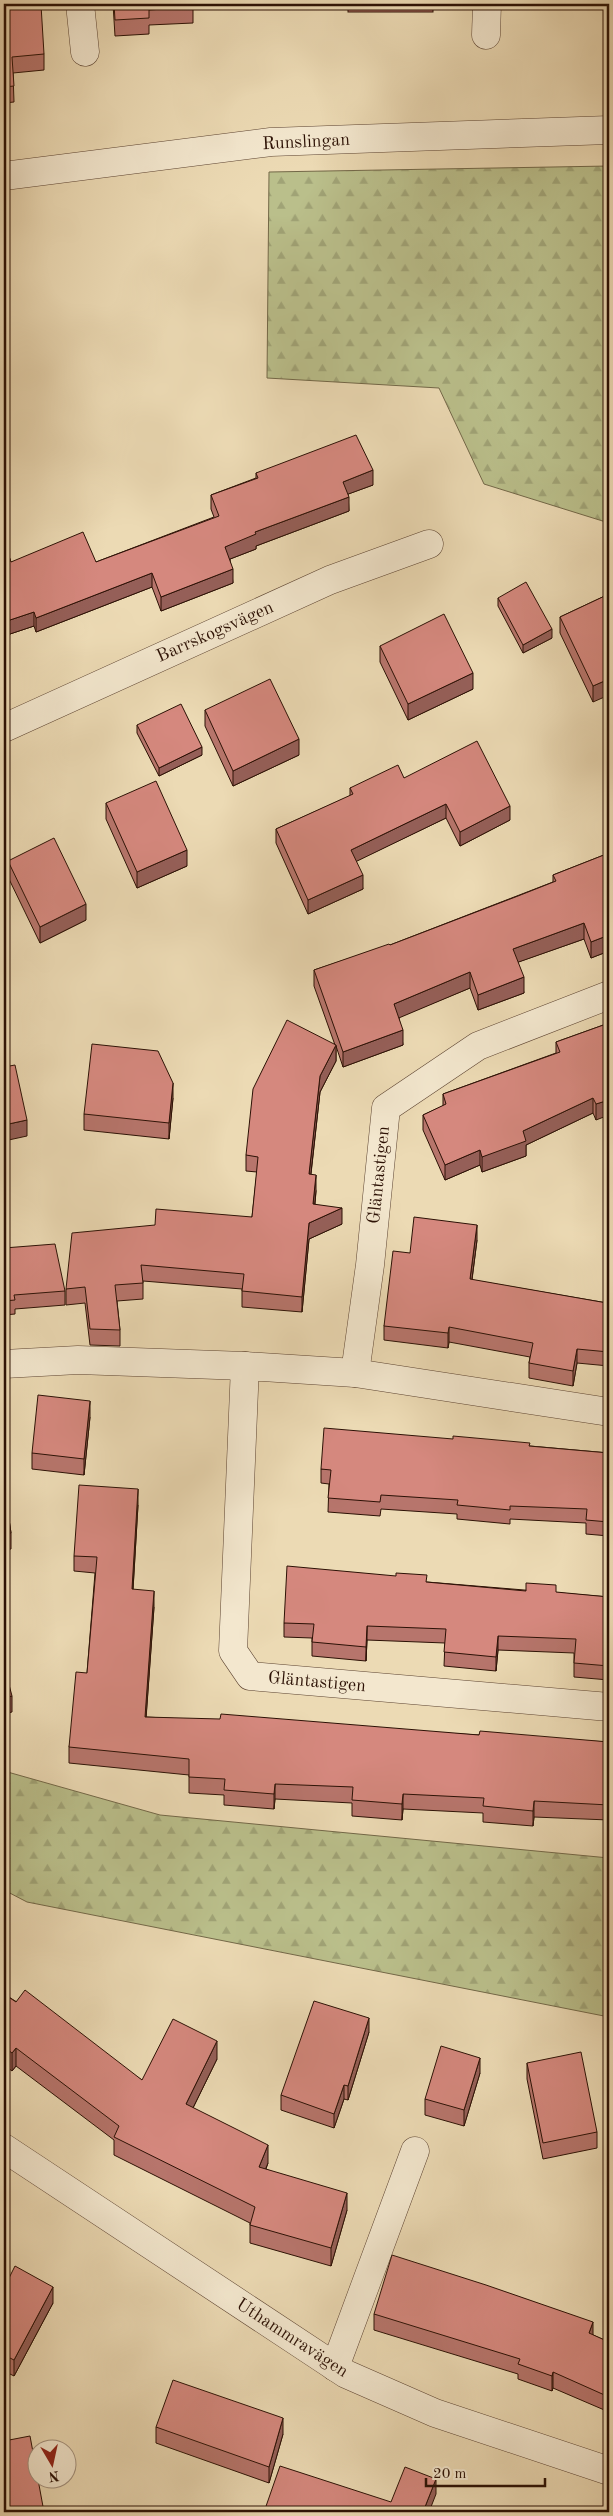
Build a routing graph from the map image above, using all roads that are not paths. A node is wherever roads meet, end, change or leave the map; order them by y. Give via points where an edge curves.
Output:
1 (80, 4) edge
2 (487, 4) edge
3 (486, 35) dead end
4 (85, 52) dead end
5 (609, 130) edge
6 (4, 176) edge
7 (429, 544) dead end
8 (4, 728) edge
9 (609, 995) edge
10 (4, 1364) edge
11 (245, 1366) junction
12 (355, 1373) junction
13 (609, 1412) edge
14 (609, 1707) edge
15 (4, 2148) edge
16 (415, 2151) dead end
17 (335, 2367) junction
18 (609, 2471) edge

1 - 4 street
2 - 3 street
5 - 6 street, Runslingan via 271,142
7 - 8 street, Barrskogsvägen via 330,580
9 - 12 street, Gläntastigen via 478,1046 386,1108
10 - 11 street via 78,1360
11 - 12 street
11 - 14 street, Gläntastigen via 233,1651 250,1676
12 - 13 street
15 - 17 street, Uthammravägen
16 - 17 street
17 - 18 street, Uthammravägen via 435,2413

